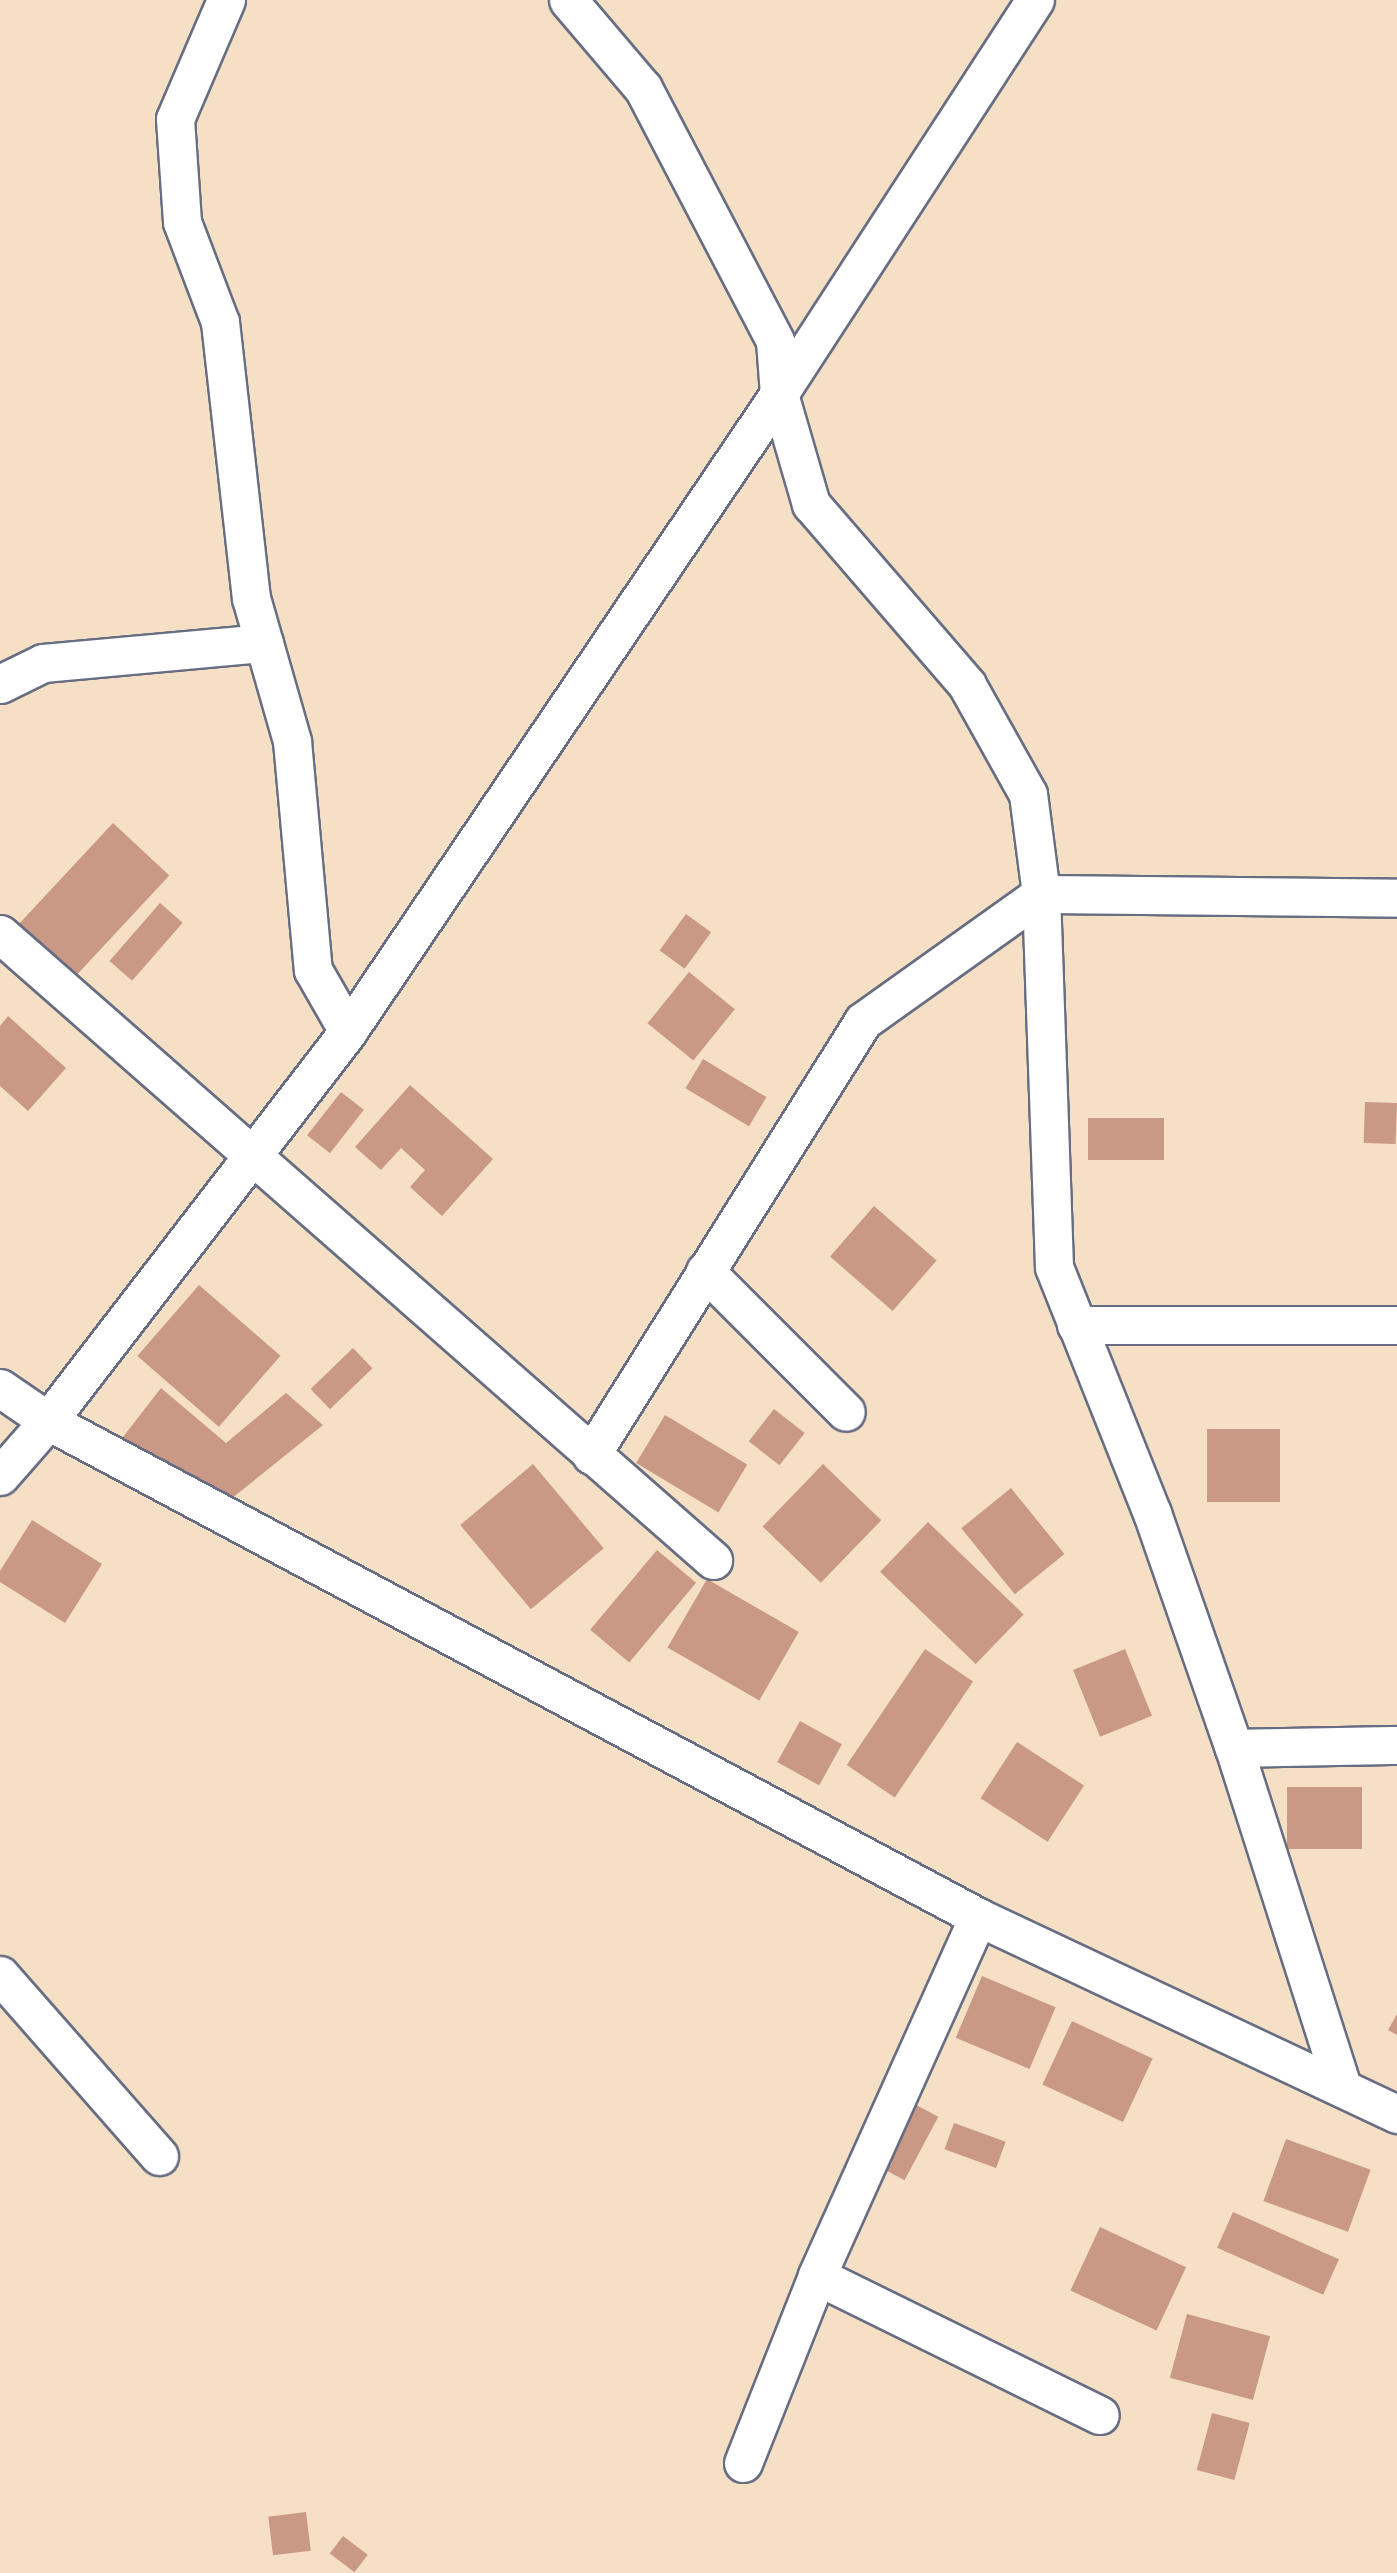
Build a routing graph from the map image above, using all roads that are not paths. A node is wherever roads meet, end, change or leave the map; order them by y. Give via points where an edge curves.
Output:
1 (226, 0) edge
2 (568, 0) edge
3 (1035, 0) edge
4 (779, 394) junction
5 (264, 643) junction
6 (0, 684) edge
7 (1041, 894) junction
8 (1397, 898) edge
9 (0, 934) edge
10 (348, 1031) junction
11 (252, 1156) junction
12 (705, 1271) junction
13 (1076, 1325) junction
14 (1397, 1325) edge
15 (0, 1388) edge
16 (846, 1412) dead end
17 (48, 1421) junction
18 (591, 1455) junction
19 (0, 1476) edge
20 (713, 1560) dead end
21 (1397, 1745) edge
22 (1234, 1748) junction
23 (978, 1917) junction
24 (0, 1975) edge
25 (1342, 2087) junction
26 (1397, 2114) edge
27 (159, 2156) dead end
28 (817, 2276) junction
29 (1100, 2415) dead end
30 (743, 2463) dead end

1 - 5 street via 174,119 182,222 220,322 251,598
2 - 4 street via 643,88 775,341
3 - 4 street
4 - 7 street via 811,505 967,685 1028,794
4 - 10 street
5 - 6 street via 43,663
5 - 10 street via 292,741 313,970
7 - 8 street
7 - 12 street via 863,1021
7 - 13 street via 1054,1267
9 - 11 street
10 - 11 street
11 - 17 street
11 - 18 street
12 - 16 street
12 - 18 street
13 - 14 street
13 - 22 street via 1152,1513
15 - 17 street
17 - 19 street
17 - 23 street
18 - 20 street
21 - 22 street
22 - 25 street
23 - 25 street
23 - 28 street
24 - 27 street
25 - 26 street
28 - 29 street
28 - 30 street

